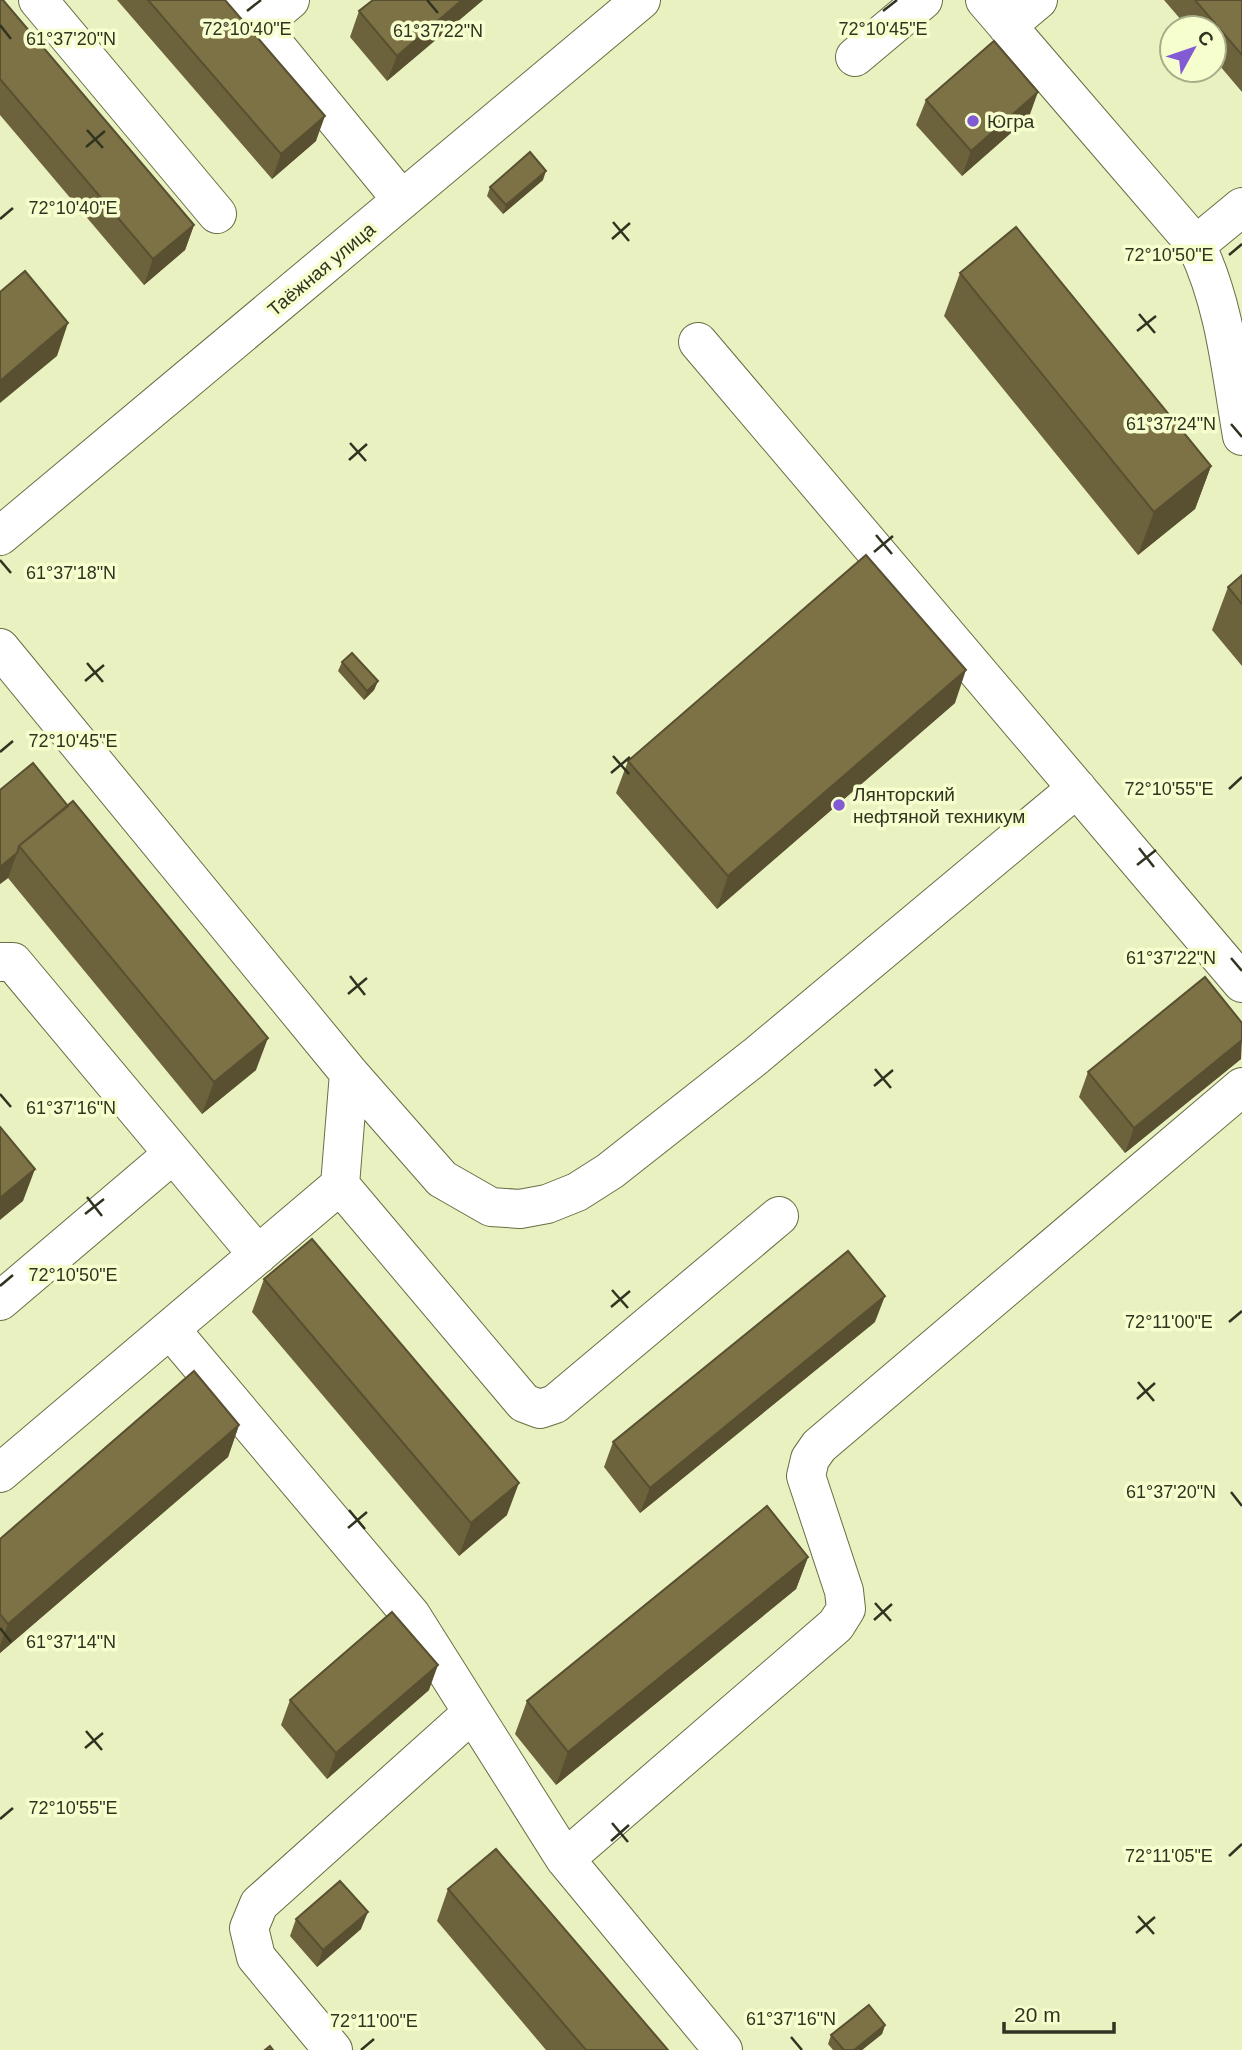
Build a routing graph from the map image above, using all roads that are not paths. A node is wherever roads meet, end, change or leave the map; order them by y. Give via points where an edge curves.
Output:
1 (37, 0) edge
2 (290, 0) edge
3 (641, 0) edge
4 (923, 0) edge
5 (1038, 0) edge
6 (248, 13) edge
7 (996, 13) edge
8 (855, 57) dead end
9 (402, 200) junction
10 (1242, 207) edge
11 (217, 214) dead end
12 (1196, 245) junction
13 (698, 342) dead end
14 (1242, 436) edge
15 (0, 536) edge
16 (0, 648) edge
17 (1077, 788) junction
18 (0, 962) edge
19 (1242, 983) edge
20 (349, 1073) junction
21 (1242, 1087) edge
22 (173, 1154) junction
23 (340, 1185) junction
24 (779, 1216) dead end
25 (258, 1255) junction
26 (0, 1301) edge
27 (170, 1329) junction
28 (0, 1473) edge
29 (471, 1714) junction
30 (565, 1859) junction
31 (333, 2050) edge
32 (723, 2050) edge

1 - 11 street
2 - 6 street
3 - 9 street, Таёжная улица
4 - 8 street
5 - 7 street
6 - 9 street
7 - 12 street
9 - 15 street, Таёжная улица
10 - 12 street
12 - 14 street via 1218,302
13 - 17 street
16 - 20 street
17 - 19 street
17 - 20 street via 756,1056 610,1171 557,1200 520,1209 491,1208 471,1198 442,1179
18 - 22 street via 13,962
20 - 23 street
21 - 30 street via 819,1446 806,1476 846,1609 836,1625
22 - 25 street
22 - 26 street
23 - 24 street via 524,1403 540,1409 555,1404
23 - 25 street
25 - 27 street
27 - 28 street
27 - 29 street via 411,1615
29 - 30 street
29 - 31 street via 259,1904 249,1928 256,1957
30 - 32 street

